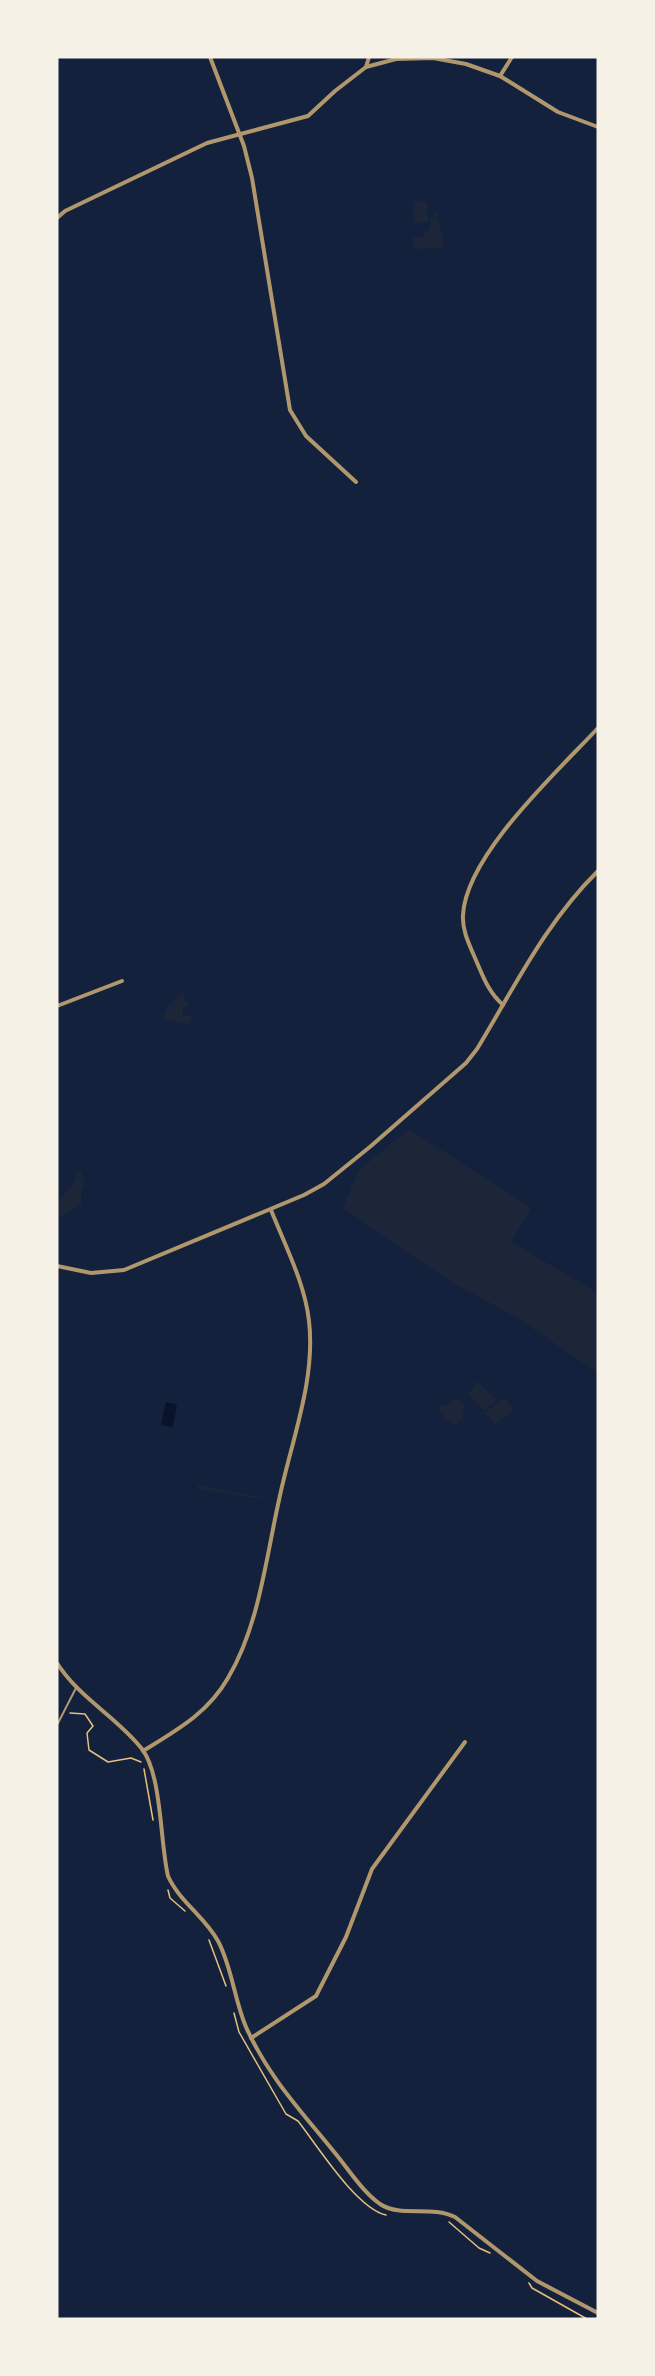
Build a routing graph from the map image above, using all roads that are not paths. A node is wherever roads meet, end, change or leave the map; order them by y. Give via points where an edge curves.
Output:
1 (210, 57) edge
2 (369, 57) edge
3 (512, 57) edge
4 (434, 58) edge
5 (366, 67) junction
6 (500, 76) junction
7 (598, 127) edge
8 (238, 136) junction
9 (57, 218) edge
10 (356, 482) dead end
11 (598, 728) edge
12 (598, 871) edge
13 (122, 981) dead end
14 (503, 1005) junction
15 (57, 1006) edge
16 (271, 1210) junction
17 (57, 1266) edge
18 (57, 1663) edge
19 (76, 1688) junction
20 (57, 1725) edge
21 (465, 1742) dead end
22 (143, 1751) junction
23 (251, 2038) junction
24 (598, 2313) edge

1 - 8 street
2 - 5 street
3 - 6 street
4 - 5 street via 396,59
4 - 6 street
5 - 8 street via 308,116
6 - 7 street via 558,112
8 - 9 street via 207,143
8 - 10 street via 244,146 258,207 290,410 306,436
11 - 14 street via 502,833 476,873 464,902 463,923 468,942 487,987
12 - 14 street via 555,922
13 - 15 street
14 - 16 street via 477,1049 450,1078 324,1184
16 - 17 street via 124,1270 91,1273
16 - 22 street via 307,1310 310,1347 303,1396 253,1613 237,1661 219,1693 197,1716
18 - 19 street
19 - 20 lane
19 - 22 street
21 - 23 street via 372,1869 346,1937 316,1996
22 - 23 street via 154,1781 168,1876 219,1944
23 - 24 street via 296,2109 377,2201 388,2208 442,2211 455,2217 537,2281

